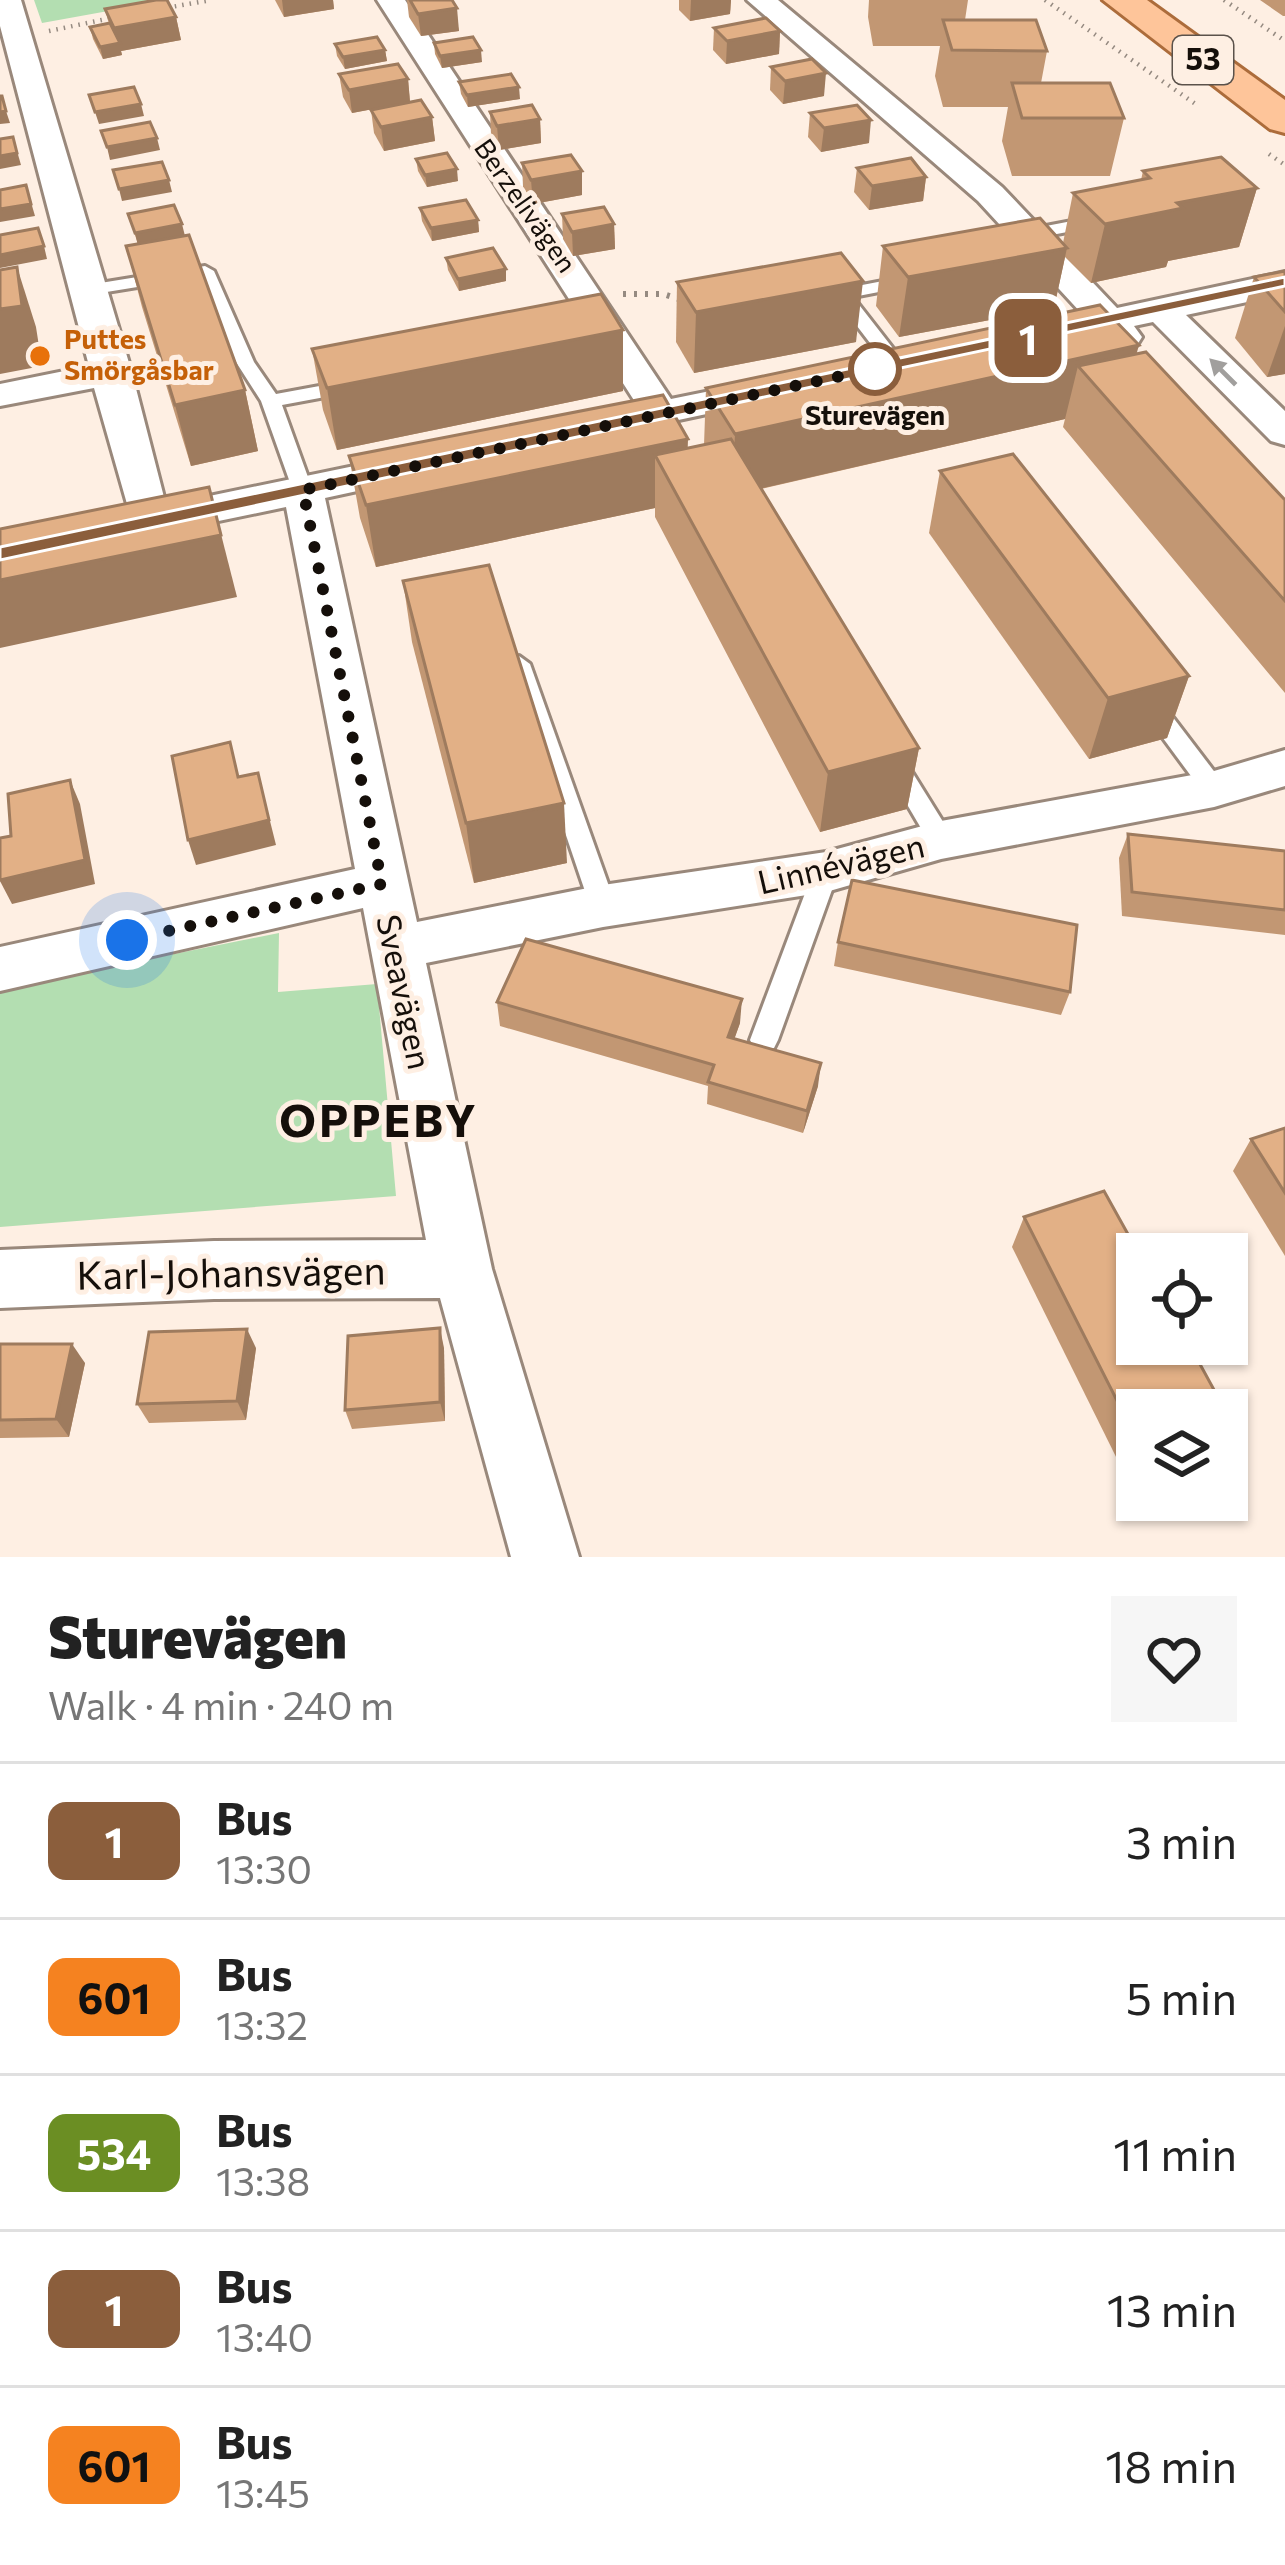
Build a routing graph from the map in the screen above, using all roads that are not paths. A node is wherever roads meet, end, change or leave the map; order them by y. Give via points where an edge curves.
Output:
1 (8, 0) edge
2 (391, 0) edge
3 (761, 0) edge
4 (1122, 0) edge
5 (1160, 0) edge
6 (1285, 92) edge
7 (1275, 136) edge
8 (1117, 217) edge
9 (1029, 235) junction
10 (991, 242) edge
11 (931, 276) edge
12 (1284, 283) edge
13 (88, 290) junction
14 (841, 294) junction
15 (819, 298) edge
16 (1162, 310) junction
17 (1109, 321) junction
18 (1003, 343) edge
19 (940, 356) edge
20 (897, 365) junction
21 (1157, 371) edge
22 (112, 373) junction
23 (854, 374) edge
24 (811, 382) edge
25 (362, 384) edge
26 (0, 394) edge
27 (271, 401) junction
28 (661, 412) junction
29 (571, 432) edge
30 (1285, 433) edge
31 (460, 456) edge
32 (303, 490) junction
33 (150, 522) junction
34 (107, 531) edge
35 (507, 631) edge
36 (1132, 680) edge
37 (880, 737) edge
38 (1285, 769) edge
39 (1214, 789) junction
40 (941, 840) junction
41 (842, 881) junction
42 (382, 884) junction
43 (603, 906) junction
44 (394, 948) junction
45 (0, 969) edge
46 (760, 1028) dead end
47 (462, 1269) junction
48 (0, 1279) edge
49 (545, 1557) edge

1 - 13 street
2 - 28 street, Berzelivägen via 589,299 602,339
3 - 9 street
4 - 7 main road, 53
5 - 6 main road, 53
8 - 9 lane
9 - 10 lane
9 - 17 street
11 - 14 lane
12 - 16 street
13 - 22 street
13 - 27 lane via 205,271
14 - 15 lane
14 - 20 lane
16 - 17 street
30 -> 16 street
17 - 18 street
17 - 21 street
19 - 20 street
20 - 23 street
22 - 26 street
22 - 33 street
24 - 28 street
25 - 27 lane
27 - 32 lane
28 - 29 street
31 - 32 street
32 - 33 street
32 - 42 street, Sveavägen
33 - 34 street
35 - 43 lane
36 - 39 lane
37 - 40 lane
38 - 39 street, Linnévägen
39 - 40 street, Linnévägen via 1112,822 1059,820
40 - 41 street, Linnévägen
41 - 43 street, Linnévägen
41 - 46 lane
42 - 44 street, Sveavägen
42 - 45 street
43 - 44 street, Linnévägen via 515,934
44 - 47 street, Sveavägen
47 - 48 street, Karl-Johansvägen
47 - 49 street, Sveavägen

